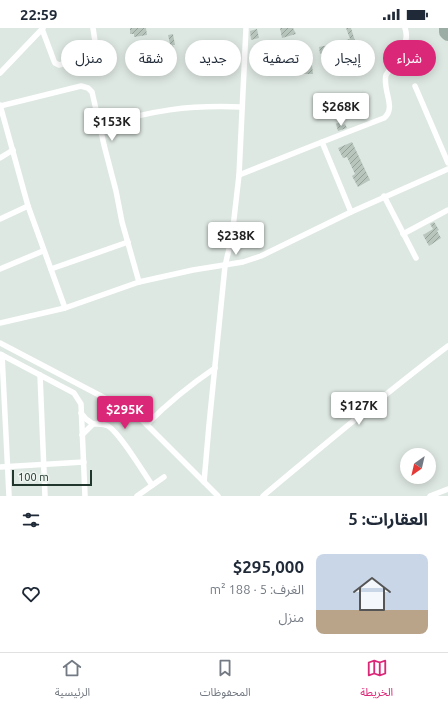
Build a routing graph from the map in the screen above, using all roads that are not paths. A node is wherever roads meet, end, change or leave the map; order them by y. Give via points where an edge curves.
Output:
1 (43, 28) edge
2 (93, 28) edge
3 (246, 28) edge
4 (405, 28) edge
5 (0, 73) edge
6 (416, 86) dead end
7 (0, 106) edge
8 (241, 107) junction
9 (100, 127) junction
10 (322, 142) junction
11 (13, 150) junction
12 (0, 158) edge
13 (448, 163) edge
14 (448, 169) edge
15 (239, 176) junction
16 (384, 196) junction
17 (28, 206) junction
18 (448, 210) edge
19 (351, 212) junction
20 (0, 219) edge
21 (403, 234) junction
22 (128, 242) junction
23 (43, 251) junction
24 (416, 258) dead end
25 (226, 266) junction
26 (51, 269) junction
27 (0, 270) edge
28 (139, 282) junction
29 (65, 308) junction
30 (0, 323) edge
31 (0, 343) edge
32 (448, 346) edge
33 (1, 354) edge
34 (215, 368) junction
35 (40, 375) junction
36 (81, 413) junction
37 (93, 424) junction
38 (147, 424) junction
39 (82, 435) junction
40 (84, 462) junction
41 (44, 464) junction
42 (7, 466) junction
43 (0, 467) edge
44 (164, 477) dead end
45 (204, 482) junction
46 (152, 486) junction
47 (448, 489) edge
48 (9, 496) edge
49 (45, 496) edge
50 (85, 496) edge
51 (137, 496) edge
52 (218, 496) edge
53 (263, 496) edge
54 (430, 496) edge

1 - 2 street via 54,61 59,64 93,57 96,48
1 - 5 street
3 - 8 street
4 - 10 street via 407,40 384,79 390,108 388,115
6 - 13 street
7 - 9 street via 81,86 92,92
7 - 11 street
8 - 9 street via 180,108 128,118
8 - 15 street
9 - 22 street
10 - 15 street
10 - 19 street
11 - 12 street
11 - 17 street
14 - 16 street
15 - 25 street
16 - 19 street
16 - 21 street
17 - 20 street
17 - 23 street
18 - 21 street
19 - 25 street via 261,256
21 - 24 street
22 - 26 street
22 - 28 street
23 - 26 street
23 - 27 street
25 - 28 street via 193,270
25 - 34 street
26 - 29 street
28 - 29 street
29 - 30 street
31 - 38 street via 120,406
32 - 53 street via 399,383
33 - 35 street
33 - 42 street
34 - 38 street via 174,398
34 - 45 street
35 - 36 street via 74,393 81,404
35 - 41 street
36 - 37 street
36 - 39 street
37 - 39 street
37 - 46 street via 112,428
38 - 45 street
39 - 40 street
40 - 41 street
40 - 50 street
41 - 42 street
41 - 49 street
42 - 43 street
42 - 48 street
44 - 46 street
45 - 52 street
46 - 51 street
47 - 54 street

